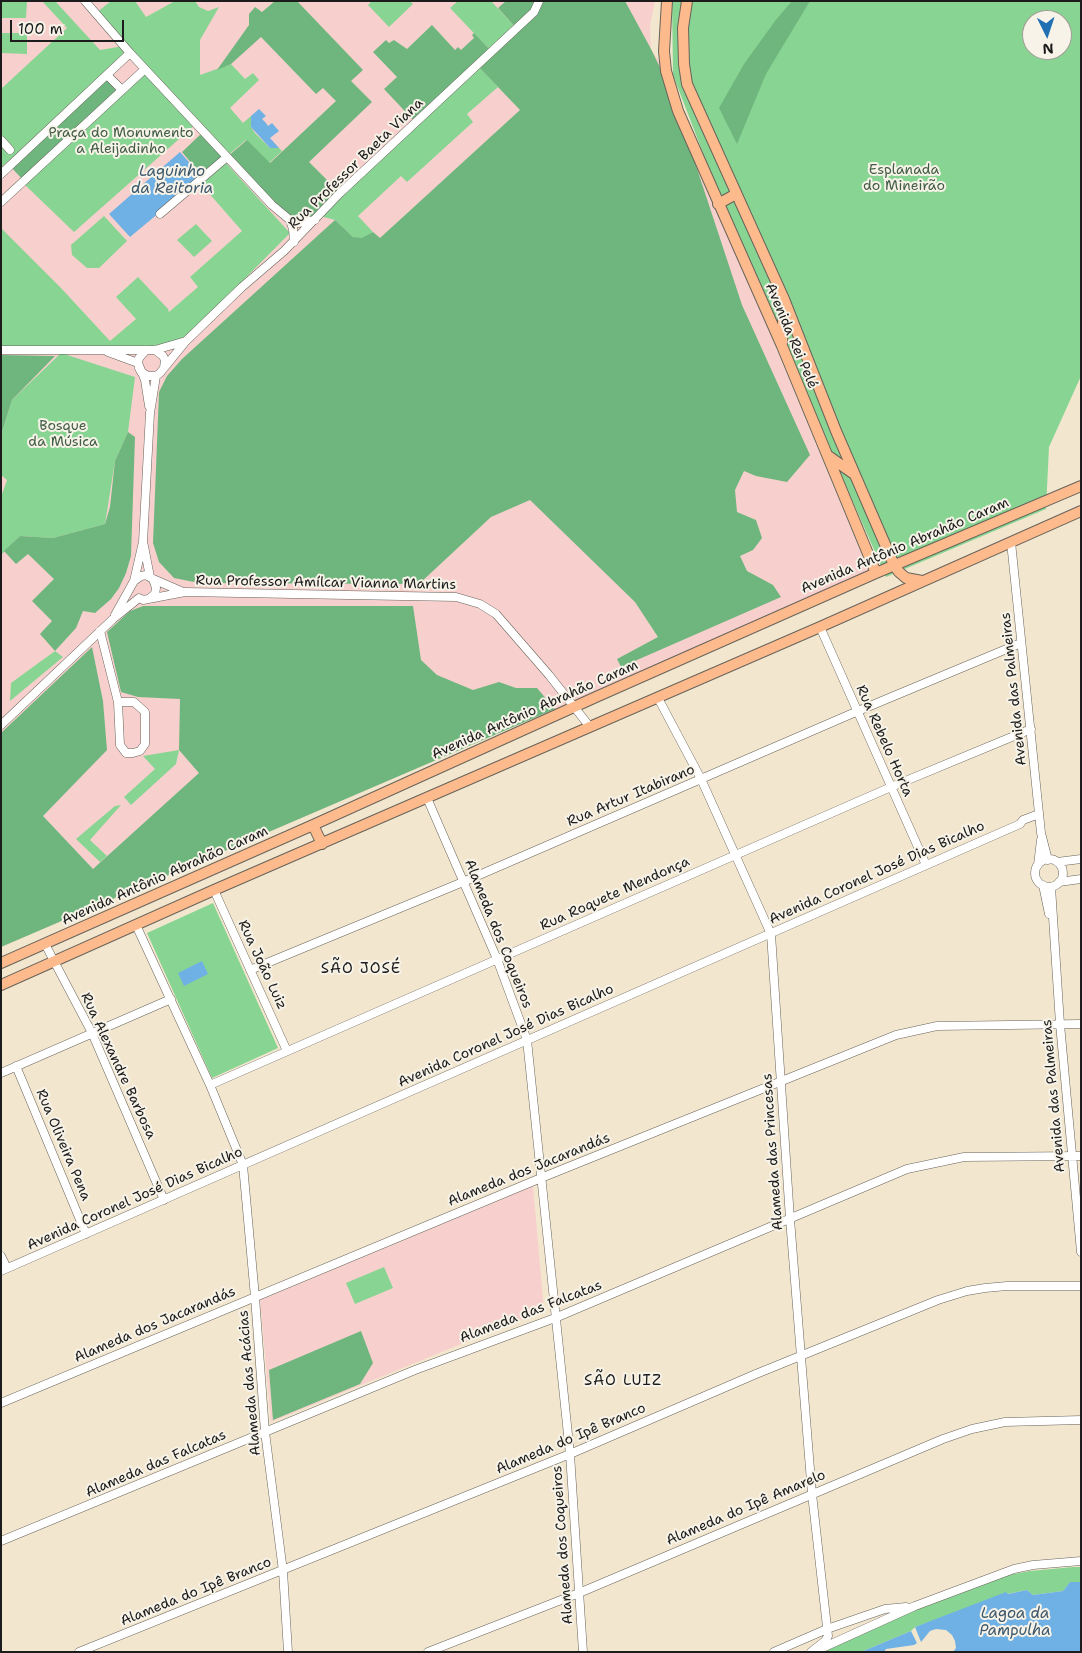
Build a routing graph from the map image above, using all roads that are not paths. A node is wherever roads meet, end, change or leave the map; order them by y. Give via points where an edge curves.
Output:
1 (86, 1) edge
2 (539, 1) edge
3 (667, 1) edge
4 (687, 1) edge
5 (130, 54) junction
6 (145, 69) junction
7 (108, 75) junction
8 (122, 90) junction
9 (1, 140) edge
10 (10, 150) dead end
11 (227, 157) junction
12 (1, 174) edge
13 (736, 194) junction
14 (1, 202) edge
15 (718, 204) junction
16 (160, 214) dead end
17 (290, 220) junction
18 (316, 220) junction
19 (296, 239) junction
20 (784, 299) junction
21 (186, 341) junction
22 (782, 346) junction
23 (1, 350) edge
24 (99, 350) junction
25 (146, 350) junction
26 (155, 350) junction
27 (138, 366) junction
28 (163, 370) junction
29 (156, 376) junction
30 (150, 413) junction
31 (826, 454) junction
32 (855, 474) junction
33 (1078, 487) edge
34 (1081, 498) edge
35 (1081, 511) edge
36 (143, 542) junction
37 (1011, 542) junction
38 (894, 565) junction
39 (876, 573) junction
40 (151, 578) junction
41 (923, 581) junction
42 (133, 583) junction
43 (185, 592) junction
44 (139, 598) junction
45 (151, 598) junction
46 (113, 619) junction
47 (820, 627) junction
48 (100, 632) junction
49 (1021, 643) junction
50 (658, 698) junction
51 (118, 702) junction
52 (574, 707) junction
53 (858, 711) junction
54 (1, 725) edge
55 (590, 727) junction
56 (1031, 729) junction
57 (701, 780) junction
58 (890, 787) junction
59 (426, 798) junction
60 (1040, 817) junction
61 (313, 826) junction
62 (1041, 833) junction
63 (322, 844) junction
64 (735, 854) junction
65 (1081, 859) edge
66 (1048, 860) junction
67 (1057, 862) junction
68 (926, 865) junction
69 (1038, 865) junction
70 (1081, 880) edge
71 (463, 882) junction
72 (1059, 882) junction
73 (1047, 886) junction
74 (214, 890) junction
75 (136, 925) junction
76 (771, 934) junction
77 (45, 944) junction
78 (497, 959) junction
79 (54, 962) junction
80 (1, 963) edge
81 (250, 970) junction
82 (1, 985) edge
83 (171, 999) junction
84 (1060, 1024) junction
85 (1081, 1024) edge
86 (92, 1033) junction
87 (527, 1040) junction
88 (288, 1051) junction
89 (16, 1066) junction
90 (1, 1073) edge
91 (780, 1082) junction
92 (210, 1085) junction
93 (1071, 1156) junction
94 (1081, 1156) edge
95 (243, 1165) junction
96 (542, 1178) junction
97 (164, 1200) junction
98 (790, 1219) junction
99 (86, 1234) junction
100 (1081, 1252) edge
101 (1, 1256) edge
102 (4, 1270) edge
103 (1081, 1286) edge
104 (255, 1297) junction
105 (555, 1318) junction
106 (802, 1356) junction
107 (1, 1403) edge
108 (1081, 1420) edge
109 (265, 1432) junction
110 (570, 1454) junction
111 (812, 1494) junction
112 (1, 1542) edge
113 (1081, 1561) edge
114 (283, 1571) junction
115 (579, 1593) junction
116 (915, 1606) junction
117 (827, 1629) junction
118 (79, 1652) edge
119 (288, 1652) edge
120 (428, 1652) edge
121 (583, 1652) edge
122 (774, 1652) edge
123 (812, 1652) edge

1 - 5 street
2 - 18 street, Rua Professor Baeta Viana via 534,12
3 - 15 main road, Avenida Rei Pelé via 666,71 678,111
4 - 13 main road, Avenida Rei Pelé via 683,28 687,84
5 - 6 street
5 - 7 street
6 - 8 street
6 - 11 street
7 - 8 street
7 - 12 street
8 - 14 street
9 - 10 street
11 - 16 street
11 - 17 street
13 - 15 main road
13 - 20 main road, Avenida Rei Pelé
15 - 22 main road, Avenida Rei Pelé
17 - 18 street via 298,223
17 - 19 street
18 - 19 street, Rua Professor Baeta Viana
19 - 21 street, Rua Professor Baeta Viana
20 - 22 main road
20 - 32 main road, Avenida Rei Pelé
21 - 26 street, Rua Professor Baeta Viana
21 - 28 street, Rua Professor Baeta Viana
22 - 31 main road, Avenida Rei Pelé
23 - 24 street
24 - 25 street
24 - 27 street
25 - 26 street
25 - 27 street via 139,358
26 - 28 street via 165,360
27 - 29 street via 144,374
27 - 30 street via 145,380
28 - 29 street
29 - 30 street
30 - 36 street
31 - 32 main road
31 - 39 main road, Avenida Rei Pelé
32 - 38 main road, Avenida Rei Pelé
33 - 34 main road
33 - 38 main road, Avenida Antônio Abrahão Caram
35 - 37 main road
36 - 40 street
36 - 42 street
37 - 41 main road
37 - 49 street, Avenida das Palmeiras
38 - 39 main road, Avenida Antônio Abrahão Caram
38 - 41 main road via 906,578
39 - 52 main road, Avenida Antônio Abrahão Caram
40 - 42 street via 141,576
40 - 43 street, Rua Professor Amílcar Vianna Martins
40 - 45 street via 156,588
41 - 47 main road
42 - 44 street via 134,593
42 - 46 street
43 - 45 street, Rua Professor Amílcar Vianna Martins
43 - 52 street, Rua Professor Amílcar Vianna Martins via 456,597 480,604 496,614
44 - 45 street
44 - 46 street
46 - 48 street
47 - 50 main road
47 - 53 street, Rua Rebelo Horta
48 - 51 street
48 - 54 street
49 - 53 street, Rua Artur Itabirano
49 - 56 street, Avenida das Palmeiras
50 - 55 main road
50 - 57 street, Alameda das Princesas
51 - 51 street via 120,745 126,753 140,751 145,744 145,712 134,702
52 - 55 street, Rua Professor Amílcar Vianna Martins
52 - 61 main road, Avenida Antônio Abrahão Caram
53 - 57 street, Rua Artur Itabirano
53 - 58 street, Rua Rebelo Horta
55 - 59 main road
56 - 58 street, Rua Roquete Mendonça
56 - 60 street, Avenida das Palmeiras
57 - 64 street, Alameda das Princesas
57 - 71 street, Rua Artur Itabirano
58 - 64 street, Rua Roquete Mendonça
58 - 68 street, Rua Rebelo Horta
59 - 63 main road
59 - 71 street, Alameda dos Coqueiros
60 - 62 street, Avenida das Palmeiras
60 - 68 street, Avenida Coronel José Dias Bicalho via 1023,820
61 - 63 main road
61 - 77 main road, Avenida Antônio Abrahão Caram
62 - 66 street, Avenida das Palmeiras
62 - 69 street, Avenida das Palmeiras
63 - 74 main road
64 - 76 street, Alameda das Princesas
64 - 78 street, Rua Roquete Mendonça
65 - 67 street
66 - 67 street
66 - 69 street
67 - 72 street via 1063,874
68 - 76 street, Avenida Coronel José Dias Bicalho
69 - 73 street via 1036,878
70 - 72 street
71 - 78 street, Alameda dos Coqueiros
71 - 81 street, Rua Artur Itabirano
72 - 73 street
73 - 84 street, Avenida das Palmeiras
74 - 75 main road
74 - 81 street, Rua João Luiz
75 - 79 main road
75 - 83 street, Alameda das Acácias
76 - 87 street, Avenida Coronel José Dias Bicalho
76 - 91 street, Alameda das Princesas
77 - 79 street, Rua Alexandre Barbosa
77 - 80 main road, Avenida Antônio Abrahão Caram
78 - 87 street, Alameda dos Coqueiros
78 - 88 street, Rua Roquete Mendonça
79 - 82 main road
79 - 86 street, Rua Alexandre Barbosa
81 - 88 street, Rua João Luiz
83 - 86 street
83 - 92 street, Alameda das Acácias
84 - 85 street, Alameda dos Jacarandás
84 - 91 street, Alameda dos Jacarandás via 937,1026 896,1035
84 - 93 street, Avenida das Palmeiras
86 - 89 street
86 - 97 street, Rua Alexandre Barbosa
87 - 95 street, Avenida Coronel José Dias Bicalho
87 - 96 street, Alameda dos Coqueiros
88 - 92 street, Rua Roquete Mendonça
89 - 90 street
89 - 99 street, Rua Oliveira Pena
91 - 96 street, Alameda dos Jacarandás
91 - 98 street, Alameda das Princesas
92 - 95 street, Alameda das Acácias
93 - 94 street, Alameda das Falcatas
93 - 98 street, Alameda das Falcatas via 964,1157 922,1165
93 - 100 street, Avenida das Palmeiras
95 - 97 street, Avenida Coronel José Dias Bicalho
95 - 104 street, Alameda das Acácias
96 - 104 street, Alameda dos Jacarandás
96 - 105 street, Alameda dos Coqueiros
97 - 99 street, Avenida Coronel José Dias Bicalho
98 - 105 street, Alameda das Falcatas
98 - 106 street, Alameda das Princesas
99 - 102 street, Avenida Coronel José Dias Bicalho
101 - 102 street
103 - 106 street, Alameda do Ipê Branco via 1007,1286 967,1291
104 - 107 street, Alameda dos Jacarandás
104 - 109 street, Alameda das Acácias
105 - 109 street, Alameda das Falcatas via 415,1370
105 - 110 street, Alameda dos Coqueiros
106 - 110 street, Alameda do Ipê Branco
106 - 111 street, Alameda das Princesas
108 - 111 street, Alameda do Ipê Amarelo via 1018,1421 982,1426
109 - 112 street, Alameda das Falcatas
109 - 114 street, Alameda das Acácias
110 - 114 street, Alameda do Ipê Branco
110 - 115 street, Alameda dos Coqueiros
111 - 115 street, Alameda do Ipê Amarelo
111 - 117 street, Alameda das Princesas
113 - 116 street via 1014,1569
114 - 118 street, Alameda do Ipê Branco
114 - 119 street, Alameda das Acácias
115 - 120 street, Alameda do Ipê Amarelo
115 - 121 street, Alameda dos Coqueiros
116 - 117 street via 885,1609
116 - 123 street
117 - 122 street
117 - 123 street via 825,1641

